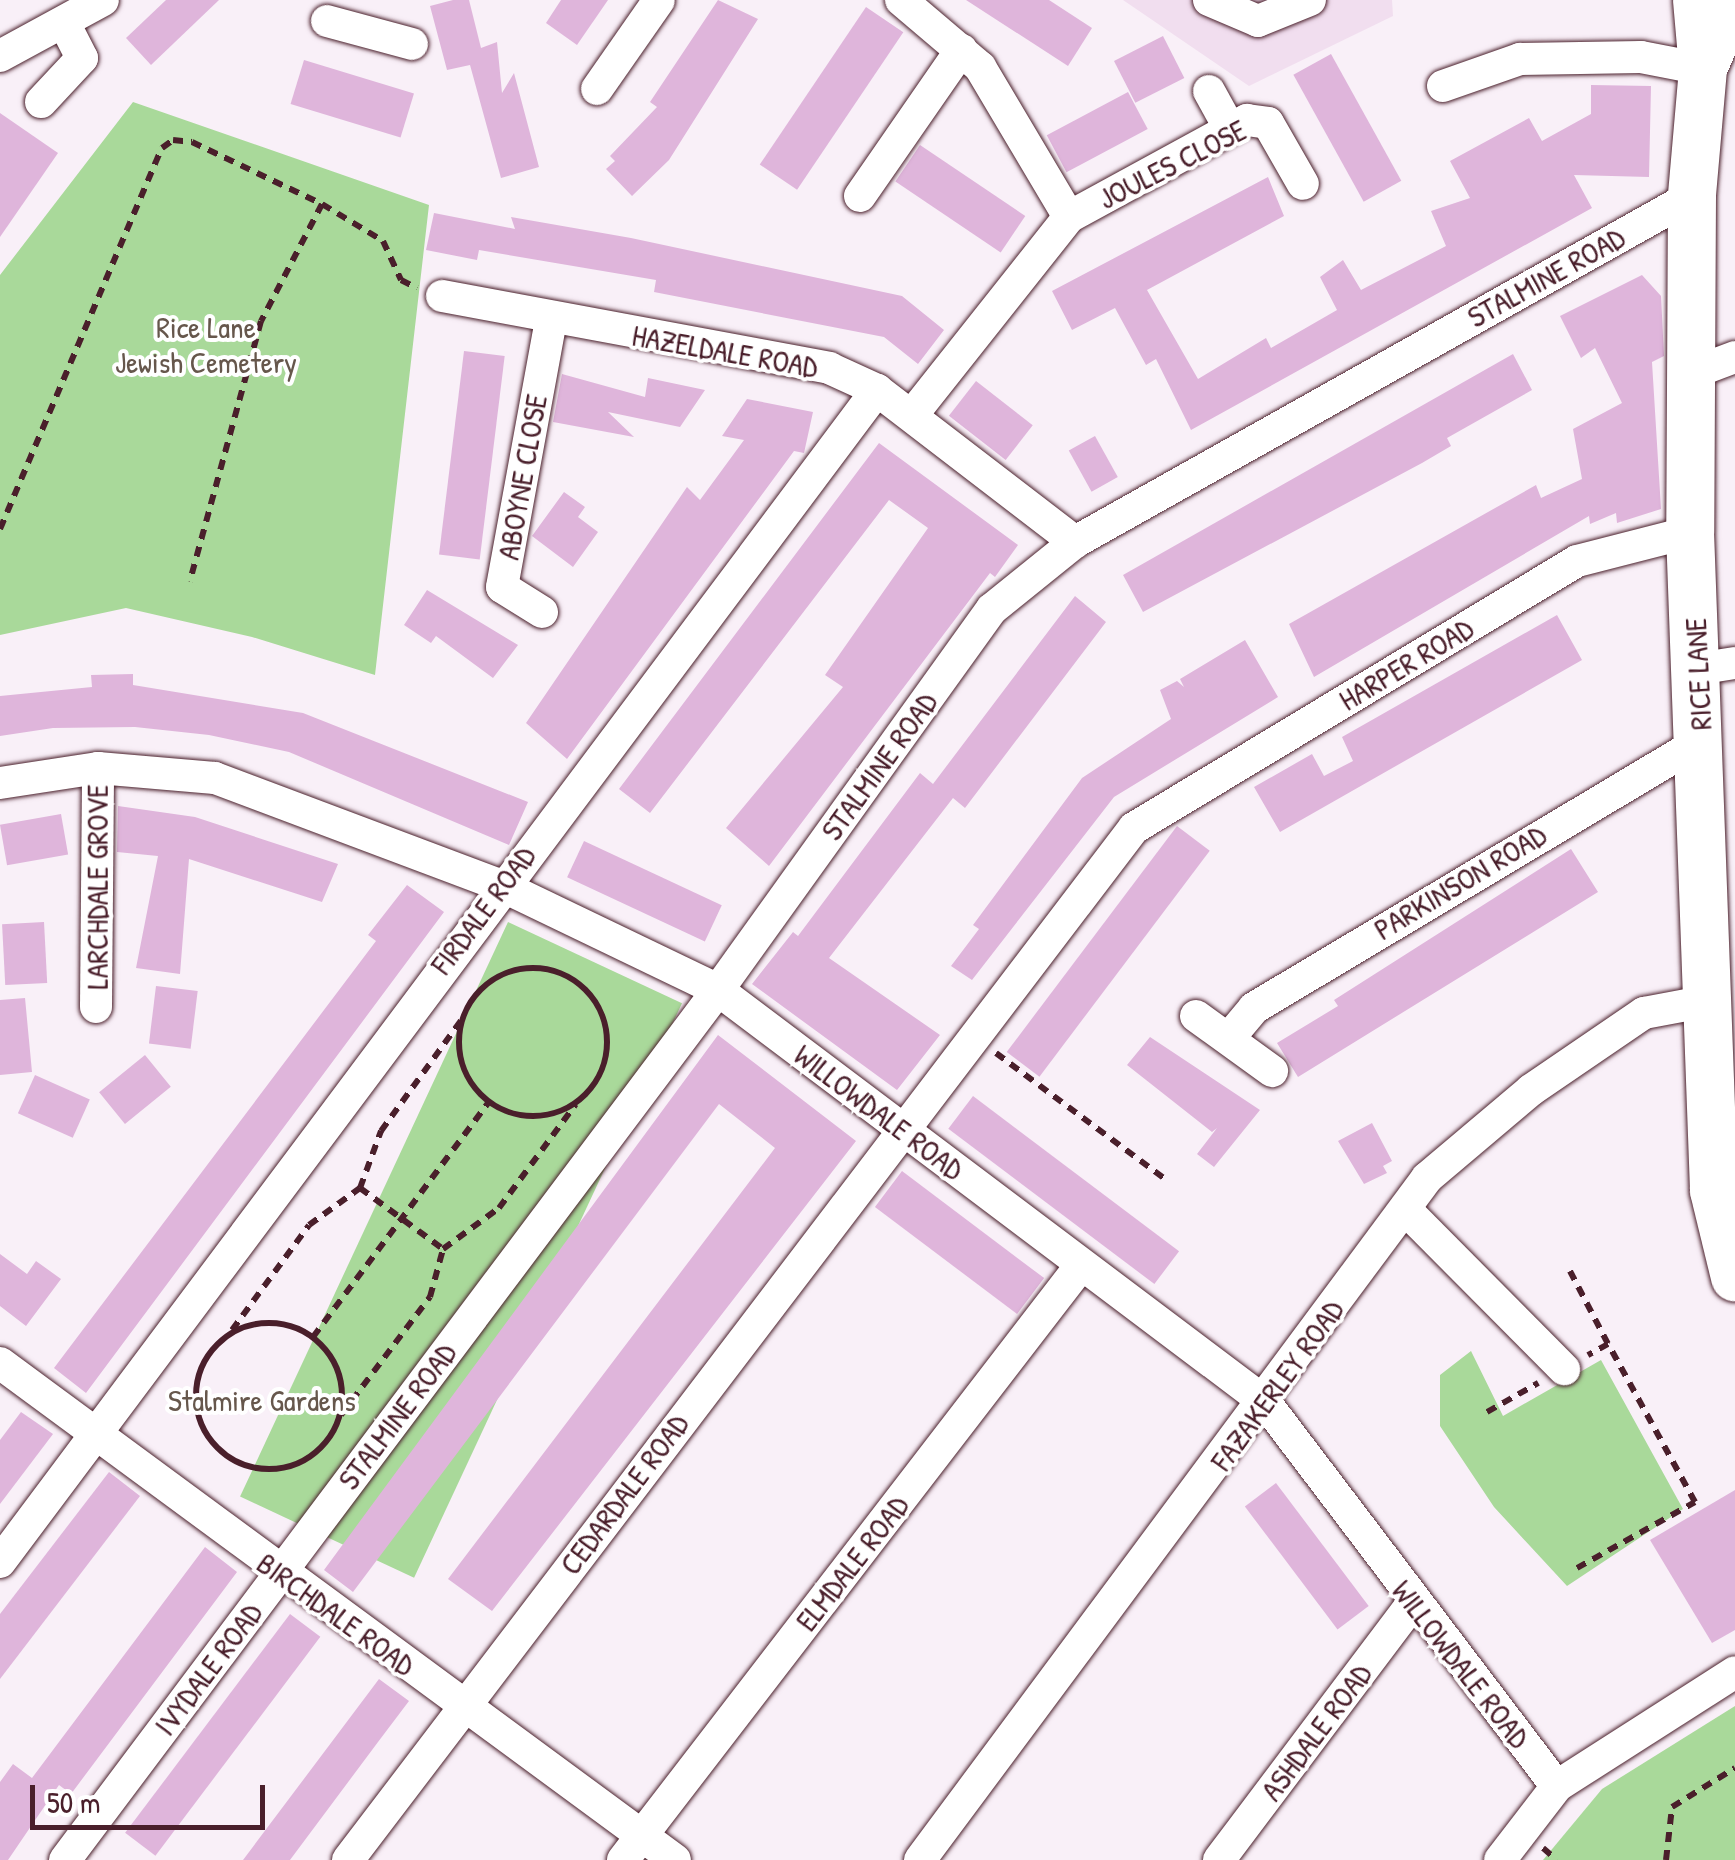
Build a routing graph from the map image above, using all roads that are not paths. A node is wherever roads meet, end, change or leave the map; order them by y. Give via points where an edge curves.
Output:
1 (103, 0) edge
2 (659, 0) edge
3 (901, 0) edge
4 (1210, 0) edge
5 (1310, 0) edge
6 (1697, 0) edge
7 (1733, 0) edge
8 (374, 15) edge
9 (327, 22) dead end
10 (65, 24) junction
11 (412, 44) dead end
12 (961, 50) junction
13 (0, 56) edge
14 (1703, 69) junction
15 (1443, 86) dead end
16 (597, 89) dead end
17 (1210, 91) dead end
18 (41, 102) dead end
19 (1230, 130) junction
20 (1303, 184) dead end
21 (860, 196) dead end
22 (1692, 196) junction
23 (1069, 217) junction
24 (442, 296) road end
25 (550, 320) junction
26 (1735, 357) edge
27 (1690, 374) junction
28 (877, 390) junction
29 (912, 415) junction
30 (1690, 532) junction
31 (1076, 542) junction
32 (542, 612) dead end
33 (1716, 666) edge
34 (1701, 740) junction
35 (98, 768) junction
36 (0, 783) edge
37 (1134, 828) joint
38 (502, 886) junction
39 (1718, 973) edge
40 (718, 990) junction
41 (96, 1006) dead end
42 (1196, 1016) dead end
43 (1229, 1038) junction
44 (1272, 1071) dead end
45 (900, 1128) junction
46 (1405, 1209) junction
47 (1082, 1266) junction
48 (1735, 1277) edge
49 (0, 1363) edge
50 (1564, 1369) road end
51 (1266, 1402) junction
52 (94, 1434) junction
53 (0, 1562) edge
54 (280, 1574) junction
55 (1412, 1604) junction
56 (1735, 1672) edge
57 (462, 1707) junction
58 (1557, 1786) junction
59 (632, 1848) edge
60 (65, 1860) edge
61 (348, 1860) edge
62 (676, 1860) edge
63 (920, 1860) edge
64 (1219, 1860) edge
65 (1500, 1860) edge

1 - 10 street
2 - 16 street
3 - 12 street, JOULES CLOSE
4 - 5 street via 1258,20
6 - 14 highway, RICE LANE
7 - 14 highway, RICE LANE
8 - 9 street
8 - 11 street
10 - 13 street
10 - 18 street via 82,58
12 - 21 street
12 - 23 street, JOULES CLOSE via 980,67
14 - 15 street via 1641,57 1520,59
14 - 22 highway, RICE LANE
17 - 19 street
19 - 20 street, JOULES CLOSE via 1246,120 1268,123
19 - 23 street, JOULES CLOSE
22 - 27 highway, RICE LANE
22 - 31 street, STALMINE ROAD
23 - 29 street, JOULES CLOSE
24 - 25 street, HAZELDALE ROAD
25 - 28 street, HAZELDALE ROAD via 829,368
25 - 32 street, ABOYNE CLOSE via 502,586
26 - 27 street
27 - 30 highway, RICE LANE
28 - 29 street, HAZELDALE ROAD
28 - 38 street, FIRDALE ROAD
29 - 31 street, HAZELDALE ROAD
30 - 33 highway, RICE LANE
30 - 37 street, HARPER ROAD via 1576,561
31 - 40 street, STALMINE ROAD via 992,609
33 - 34 highway, RICE LANE
34 - 39 highway, RICE LANE
34 - 43 street, PARKINSON ROAD via 1254,1008
35 - 36 street, WILLOWDALE ROAD
35 - 38 street, WILLOWDALE ROAD via 215,778
35 - 41 street, LARCHDALE GROVE
37 - 45 street, CEDARDALE ROAD
38 - 40 street, WILLOWDALE ROAD
38 - 52 street, FIRDALE ROAD
39 - 46 street, FAZAKERLEY ROAD via 1583,1054 1427,1178
39 - 48 highway, RICE LANE via 1714,1191
40 - 45 street, WILLOWDALE ROAD
40 - 54 street, STALMINE ROAD
42 - 43 street
43 - 44 street
45 - 47 street, WILLOWDALE ROAD
45 - 57 street, CEDARDALE ROAD
46 - 50 street
46 - 51 street, FAZAKERLEY ROAD
47 - 51 street, WILLOWDALE ROAD
47 - 59 street, ELMDALE ROAD
49 - 52 street, BIRCHDALE ROAD
51 - 55 street, WILLOWDALE ROAD
51 - 63 street, FAZAKERLEY ROAD
52 - 53 street, FIRDALE ROAD
52 - 54 street, BIRCHDALE ROAD
54 - 57 street, BIRCHDALE ROAD
54 - 60 street, IVYDALE ROAD
55 - 58 street, WILLOWDALE ROAD
55 - 64 street, ASHDALE ROAD
56 - 58 street
57 - 59 street, BIRCHDALE ROAD
57 - 61 street, CEDARDALE ROAD
58 - 65 street
59 - 62 street, BIRCHDALE ROAD

